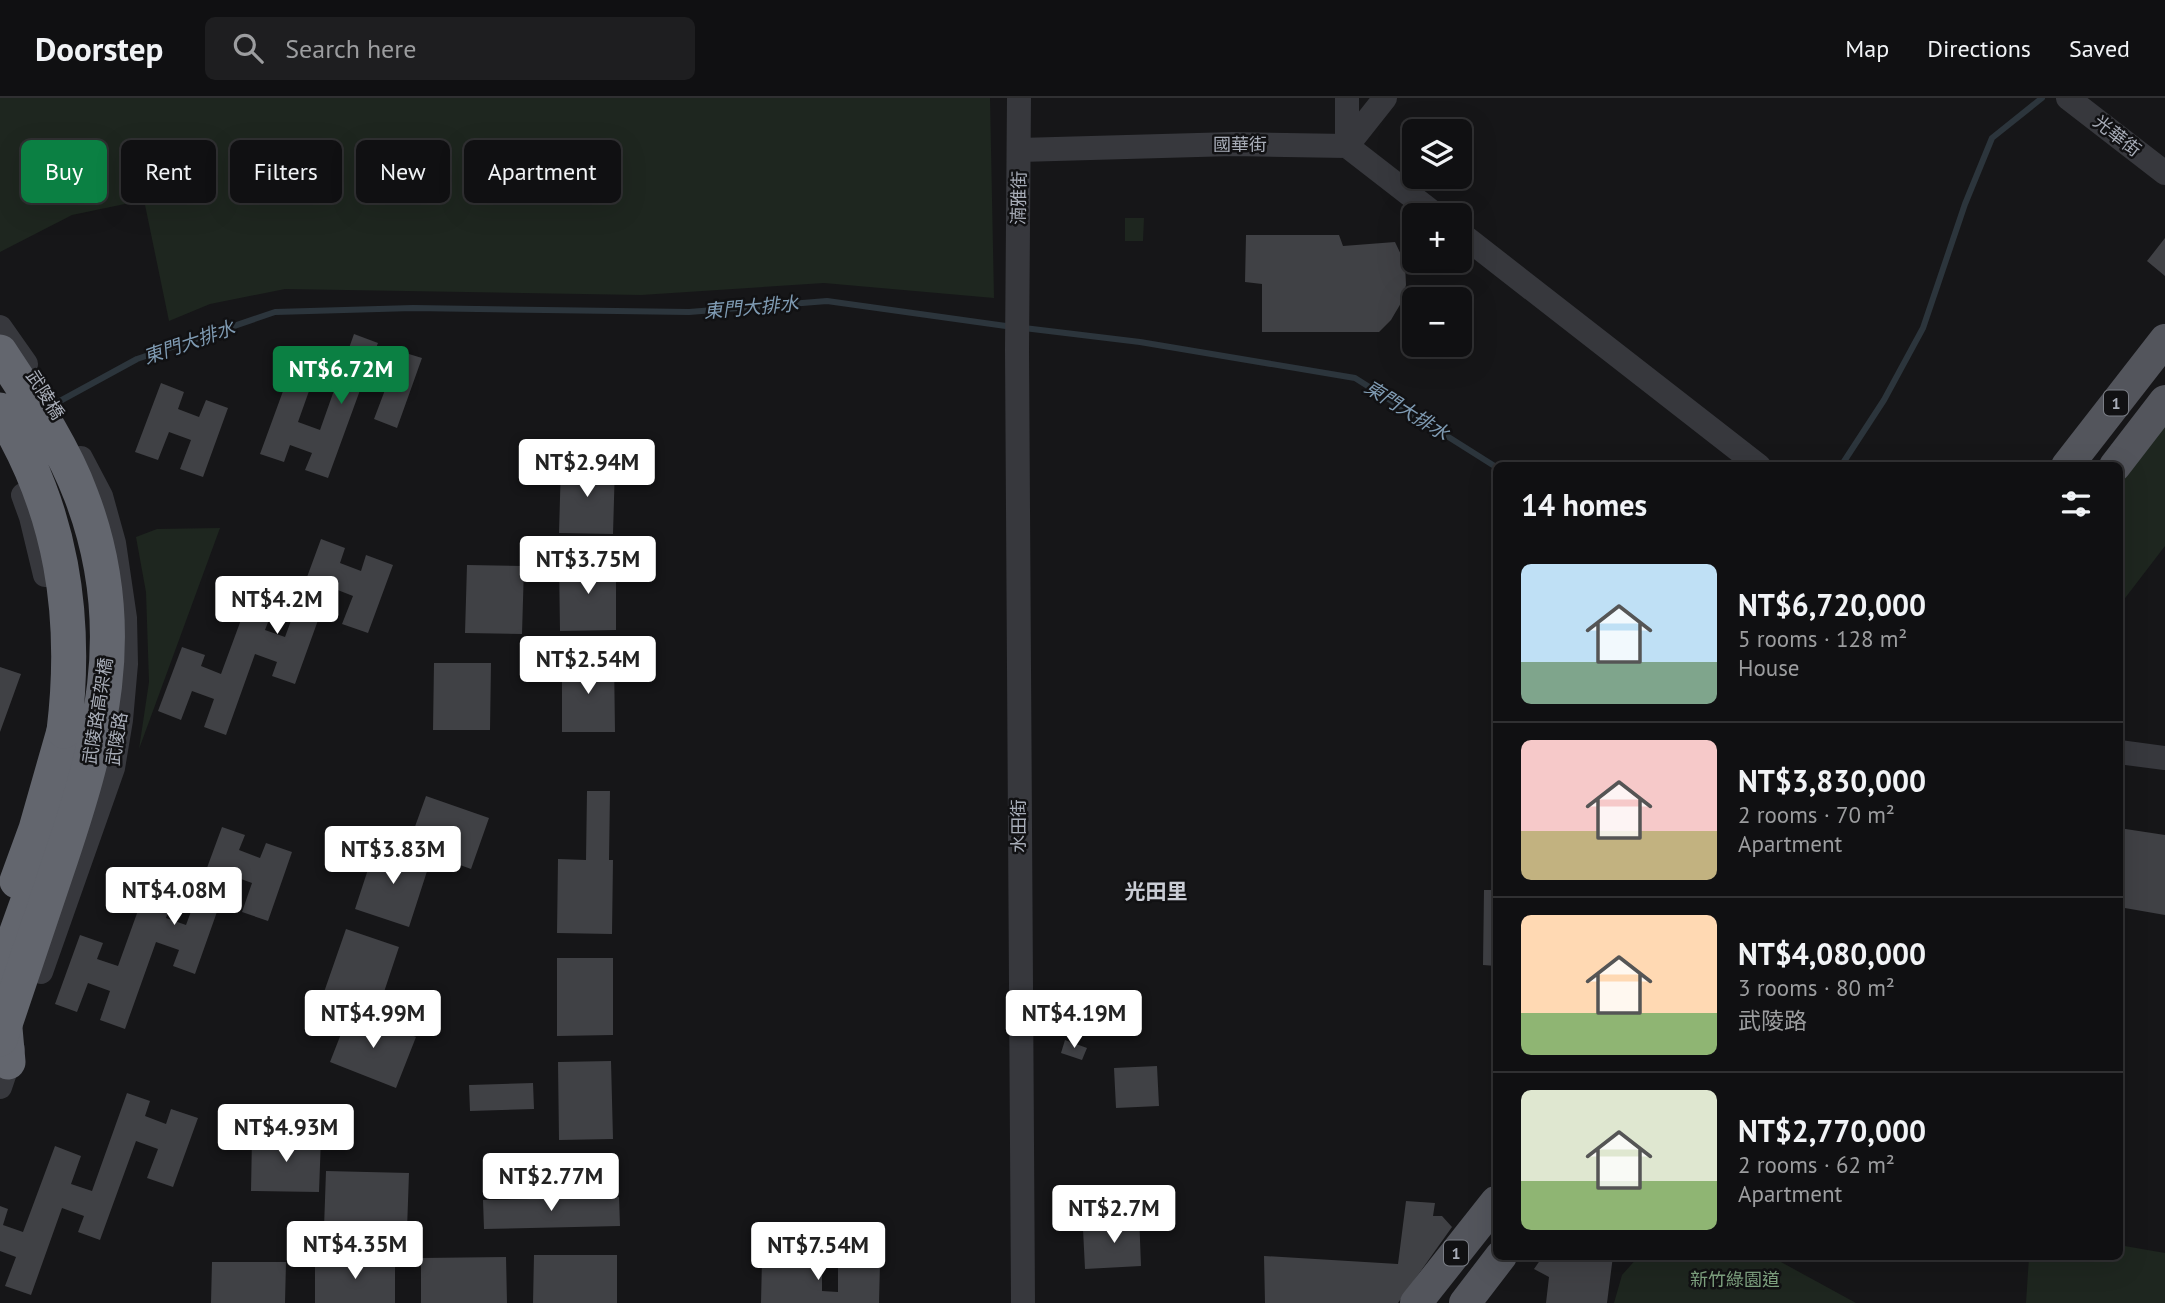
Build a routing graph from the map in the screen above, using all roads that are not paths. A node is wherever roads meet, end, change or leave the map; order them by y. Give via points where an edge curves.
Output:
1 (1019, 98) edge
2 (1347, 98) edge
3 (1385, 98) edge
4 (2070, 99) edge
5 (1347, 146) junction
6 (1020, 150) junction
7 (2162, 165) edge
8 (1421, 203) edge
9 (1472, 242) edge
10 (0, 327) edge
11 (2165, 340) edge
12 (1017, 350) joint
13 (7, 369) edge
14 (2165, 401) edge
15 (0, 411) edge
16 (64, 426) joint
17 (5, 449) edge
18 (1754, 462) edge
19 (2070, 462) edge
20 (2118, 462) edge
21 (94, 489) junction
22 (26, 504) junction
23 (2123, 753) edge
24 (2165, 758) edge
25 (0, 882) edge
26 (0, 930) edge
27 (0, 979) edge
28 (3, 1063) edge
29 (1493, 1206) edge
30 (1499, 1260) edge
31 (1023, 1303) edge
32 (1416, 1303) edge
33 (1465, 1303) edge

1 - 6 street, 湳雅街
2 - 5 street
3 - 5 street
4 - 7 street, 光華街
5 - 6 street, 國華街
5 - 8 street
6 - 12 street, 湳雅街
9 - 18 street
10 - 13 street
11 - 19 main road, 1
12 - 31 street, 水田街
13 - 16 street, 武陵橋
13 - 21 street via 38,440
13 - 27 highway via 58,484 81,568 87,615 85,711 71,774
13 - 28 highway, 武陵路高架橋, bridge via 52,434 81,495 95,539 108,636 98,736
14 - 20 main road, 1
15 - 26 highway, 武陵路高架橋, bridge via 34,474 54,534 66,584 70,638 64,730 36,829
16 - 21 street, 武陵路
17 - 22 street
21 - 22 street
21 - 28 street, 武陵路 via 114,543 125,618 121,720 113,768
22 - 25 street via 45,573 52,624 51,704 38,771
23 - 24 street
27 - 28 highway
29 - 32 main road, 1
30 - 33 main road, 1

